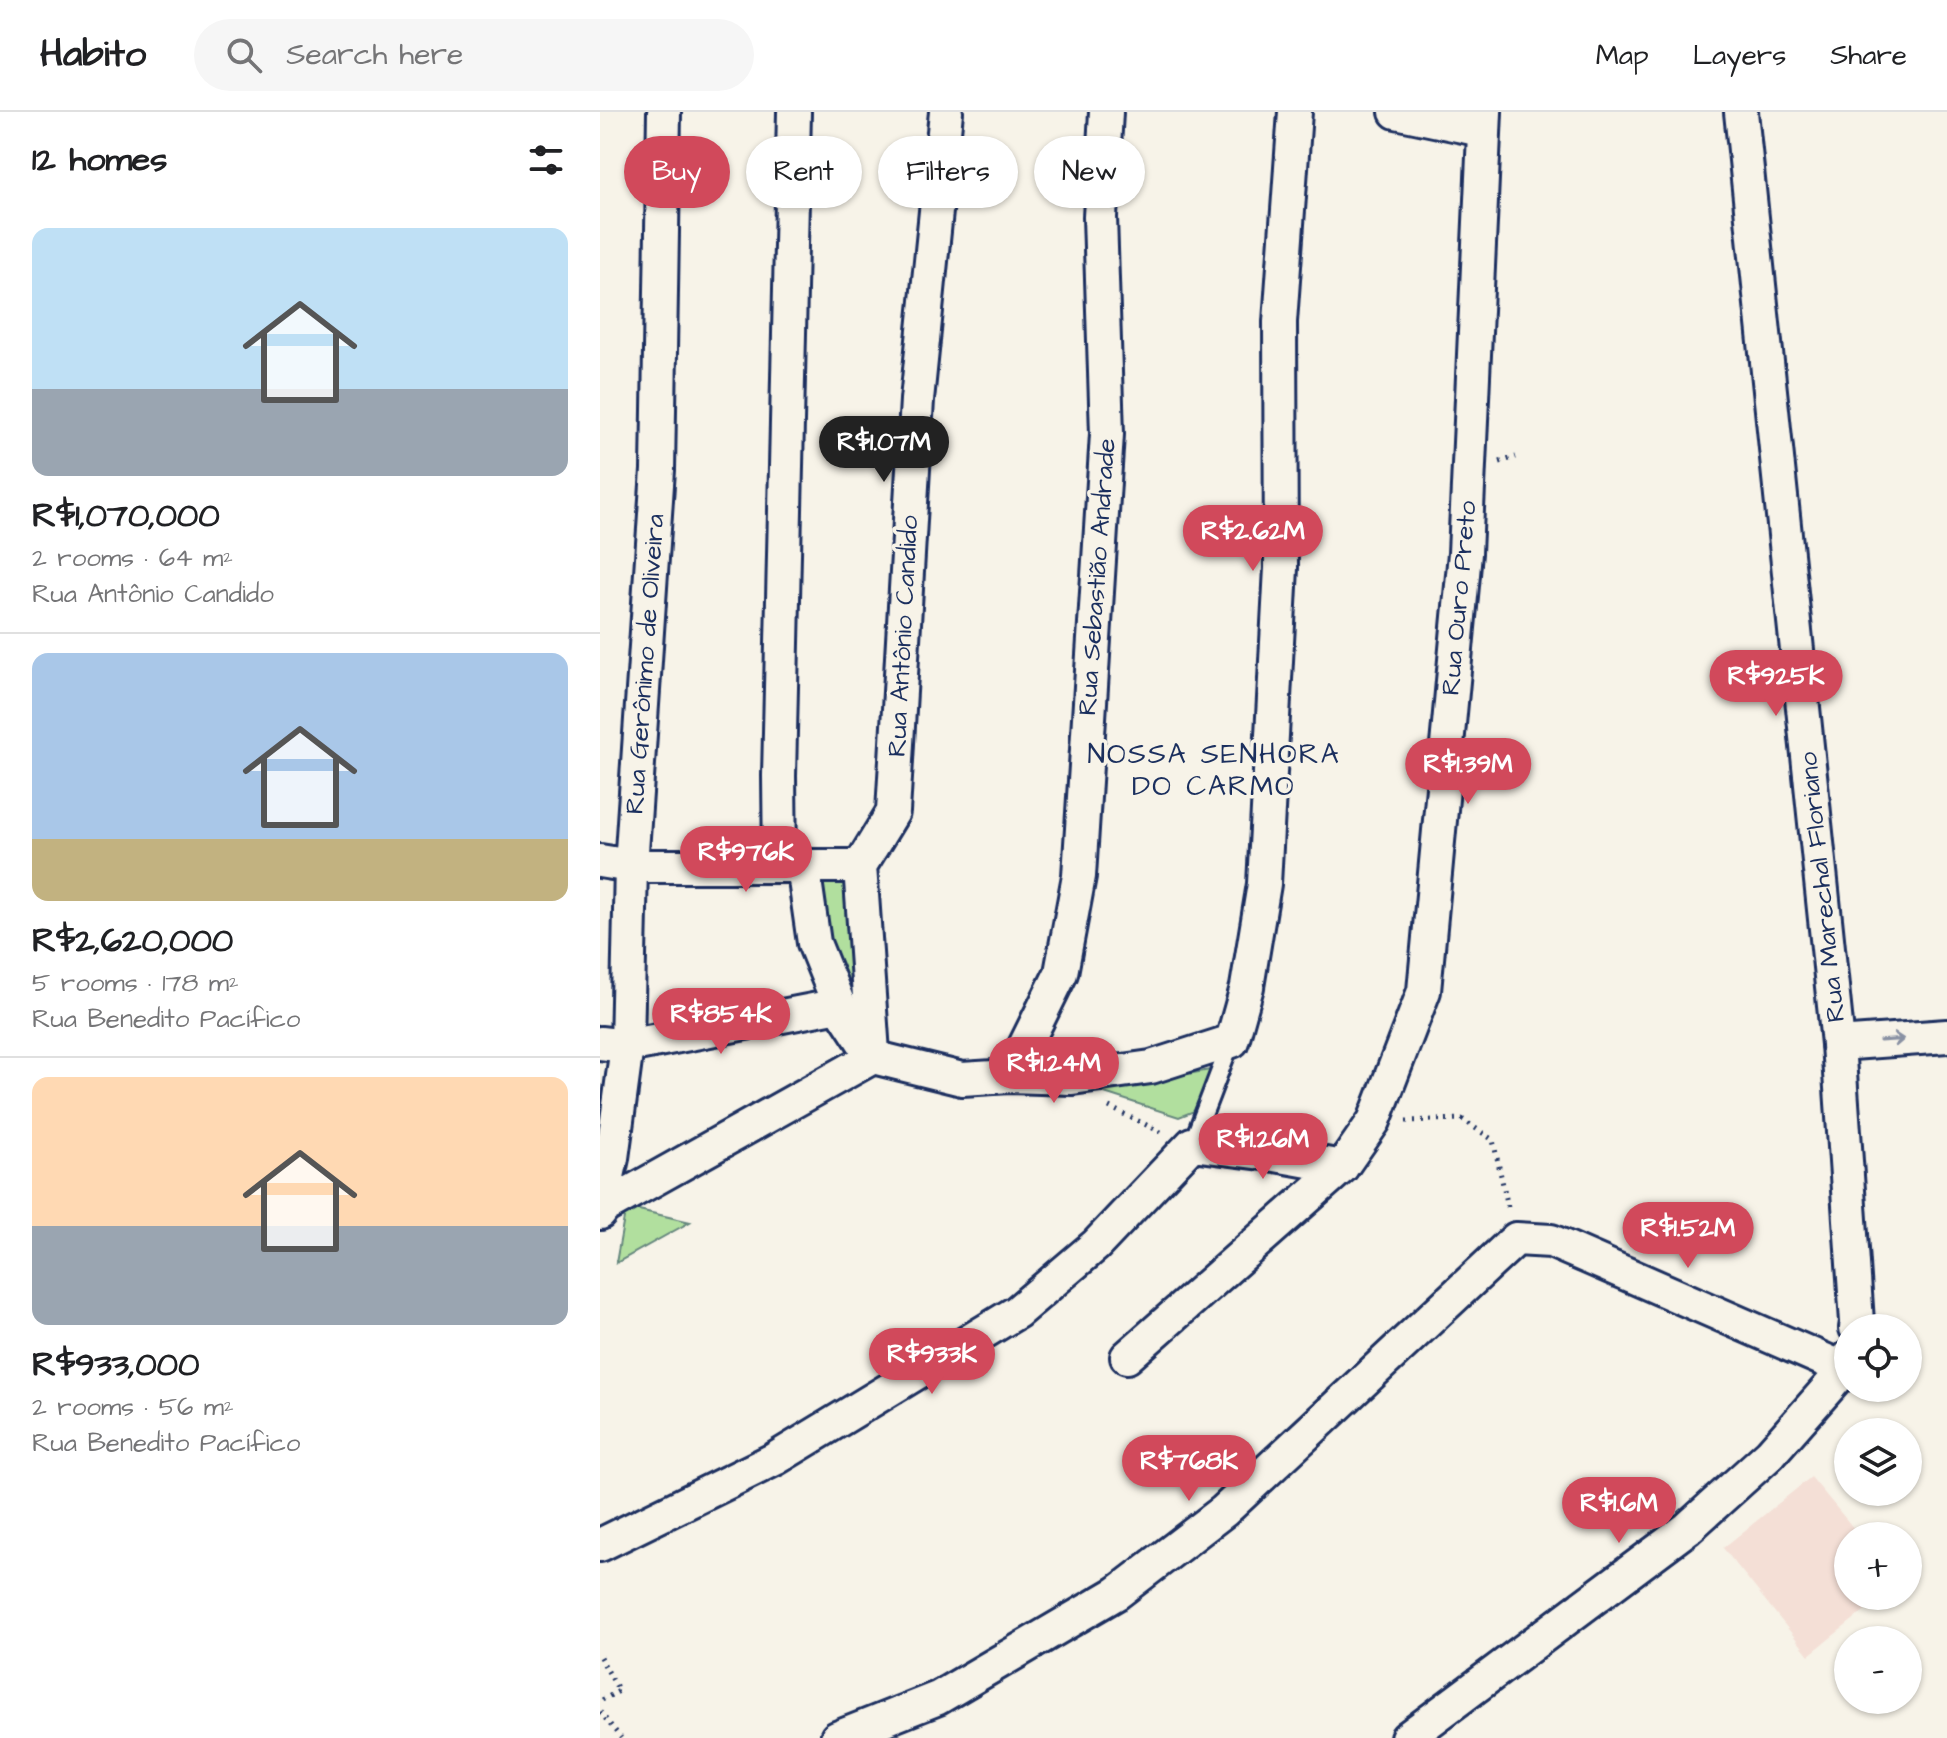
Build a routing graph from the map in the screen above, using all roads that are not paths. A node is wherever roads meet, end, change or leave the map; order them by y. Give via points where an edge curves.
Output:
1 (664, 112) edge
2 (794, 112) edge
3 (946, 112) edge
4 (1106, 112) edge
5 (1295, 112) edge
6 (1396, 112) edge
7 (1741, 112) edge
8 (1483, 121) edge
9 (615, 864) edge
10 (792, 866) junction
11 (860, 866) junction
12 (839, 1005) junction
13 (1947, 1036) edge
14 (1232, 1041) junction
15 (1838, 1044) junction
16 (614, 1045) edge
17 (873, 1057) junction
18 (1010, 1076) junction
19 (1192, 1144) junction
20 (606, 1157) edge
21 (1342, 1167) junction
22 (600, 1211) edge
23 (1855, 1314) edge
24 (1127, 1357) dead end
25 (1834, 1358) edge
26 (1834, 1378) edge
27 (600, 1545) edge
28 (1410, 1737) edge
29 (837, 1738) edge

1 - 9 street, Rua Gerônimo de Oliveira via 658,470
2 - 10 street via 780,760
3 - 11 street, Rua Antônio Candido via 917,400 893,812
4 - 18 street, Rua Sebastião Andrade via 1100,217 1107,434 1079,876 1061,973
5 - 14 street via 1280,322 1281,568 1264,884
6 - 8 street
7 - 15 street, Rua Marechal Floriano
8 - 21 street, Rua Ouro Preto via 1465,553 1424,991 1374,1121
9 - 10 street
9 - 16 street, Rua Gerônimo de Oliveira
10 - 11 street
10 - 12 street
11 - 17 street
12 - 16 street
12 - 17 street
15 -> 13 street
14 - 18 street via 1151,1067 1072,1078
14 - 19 lane
15 - 23 street, Rua Marechal Floriano
16 - 20 street, Rua Gerônimo de Oliveira
17 - 18 street via 962,1079
17 - 22 street
19 - 21 street
19 - 27 street via 1096,1245 1017,1312 775,1459
20 - 22 street, Rua Gerônimo de Oliveira
21 - 24 street, Rua Ouro Preto
25 - 29 street via 1551,1241 1516,1239 1224,1511 1117,1593 938,1698
26 - 28 street via 1770,1454 1688,1528

